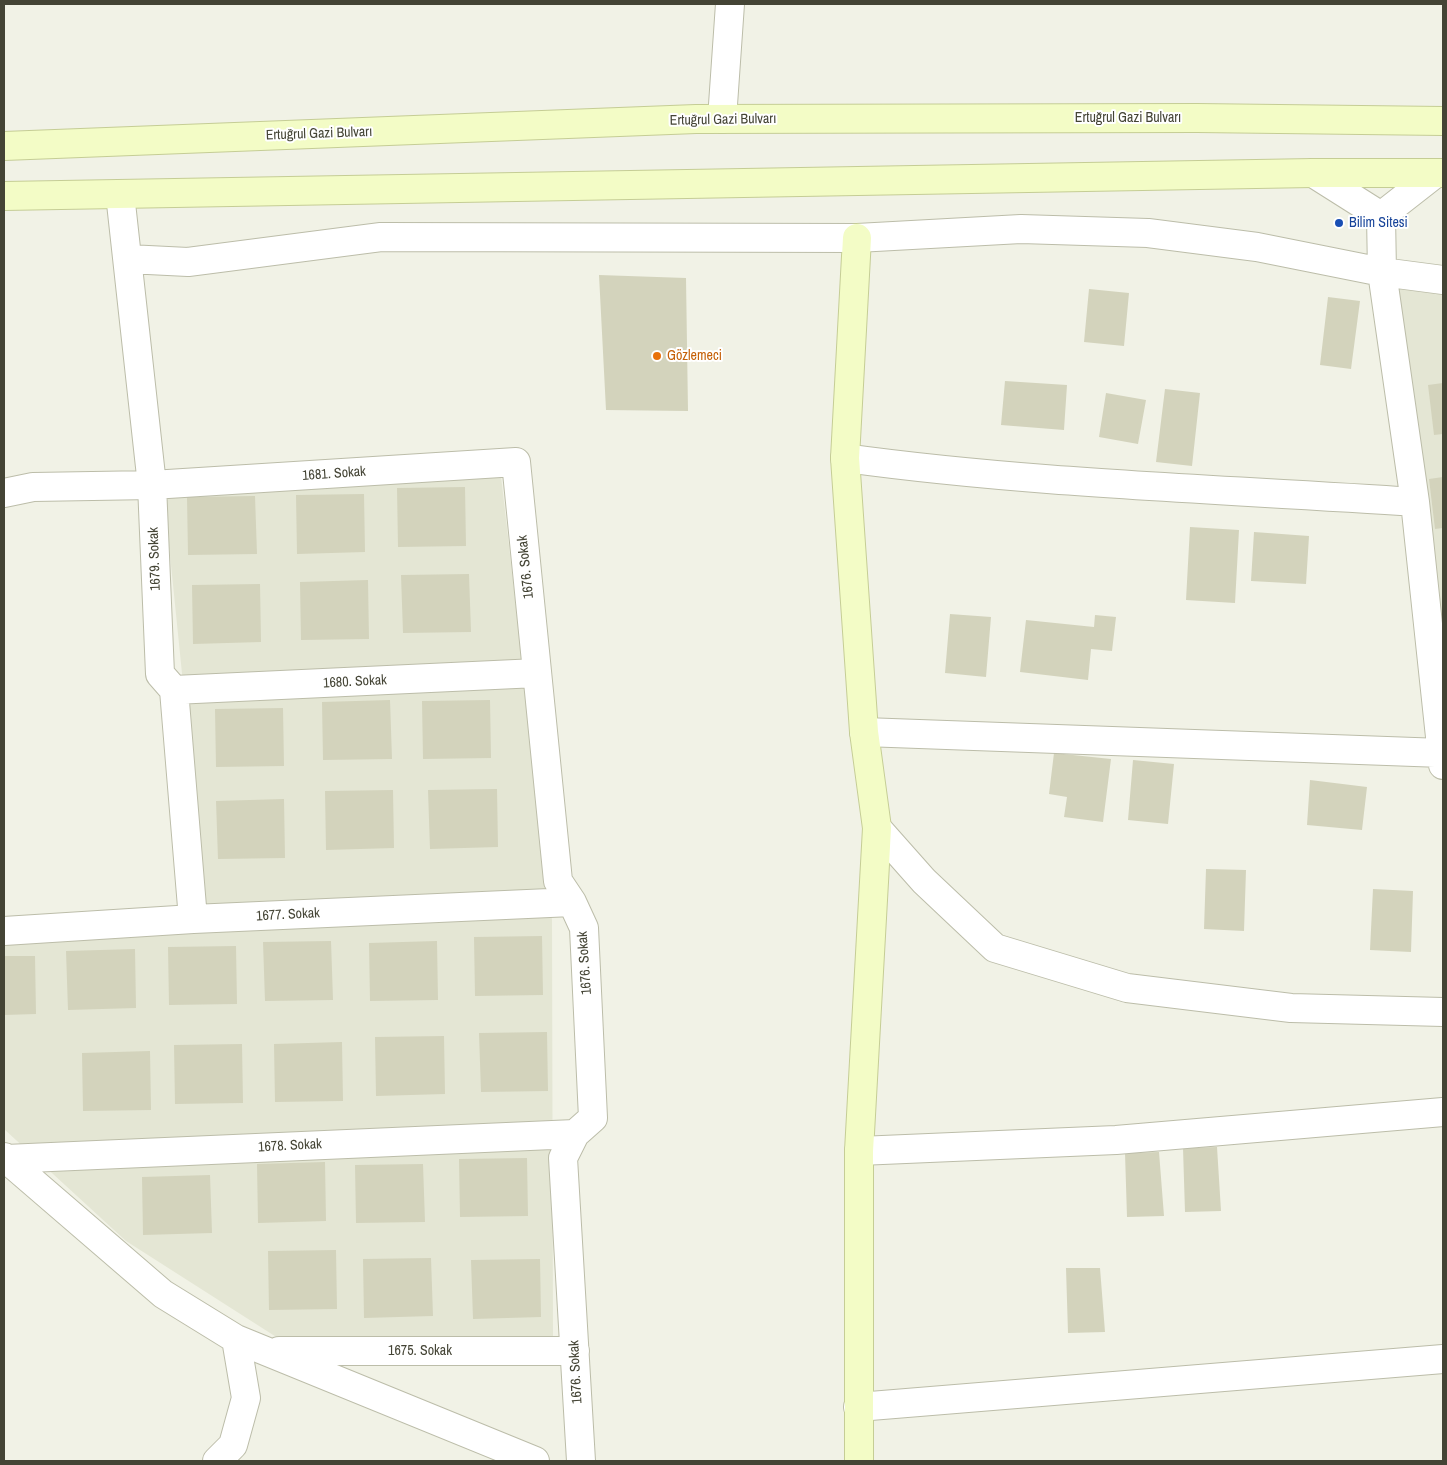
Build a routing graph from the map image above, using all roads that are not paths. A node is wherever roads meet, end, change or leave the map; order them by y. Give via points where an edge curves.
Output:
1 (730, 4) edge
2 (722, 119) junction
3 (1443, 121) edge
4 (4, 146) edge
5 (1313, 173) junction
6 (1440, 173) edge
7 (120, 194) junction
8 (4, 196) edge
9 (1381, 216) junction
10 (857, 238) junction
11 (128, 259) junction
12 (1382, 272) junction
13 (1443, 280) edge
14 (845, 458) junction
15 (516, 462) joint
16 (152, 486) junction
17 (4, 493) edge
18 (1415, 502) junction
19 (1433, 581) edge
20 (537, 673) junction
21 (174, 690) junction
22 (864, 732) junction
23 (1442, 759) edge
24 (877, 828) junction
25 (572, 902) junction
26 (194, 919) junction
27 (4, 931) edge
28 (1443, 1012) edge
29 (1443, 1112) edge
30 (575, 1134) junction
31 (859, 1152) junction
32 (5, 1158) edge
33 (236, 1339) junction
34 (575, 1351) junction
35 (265, 1352) junction
36 (1443, 1359) edge
37 (858, 1407) junction
38 (217, 1461) edge
39 (535, 1461) edge
40 (581, 1461) edge
41 (859, 1461) edge

1 - 2 street
2 - 3 main road, Ertuğrul Gazi Bulvarı
2 - 4 main road, Ertuğrul Gazi Bulvarı
5 - 6 main road
5 - 7 main road
5 - 9 street
6 - 9 street
7 - 8 main road
7 - 11 street, 1679. Sokak
9 - 12 street
10 - 11 street via 381,236 188,262
10 - 12 street via 1021,229 1148,234 1256,247
10 - 14 main road
11 - 16 street, 1679. Sokak
12 - 13 street
12 - 18 street
14 - 18 street via 990,476
14 - 22 main road
15 - 16 street, 1681. Sokak
15 - 20 street, 1676. Sokak
16 - 17 street, 1681. Sokak via 33,486
16 - 21 street, 1679. Sokak via 160,674
18 - 19 street
19 - 23 street
20 - 21 street, 1680. Sokak
20 - 25 street, 1676. Sokak via 558,881
21 - 26 street
22 - 23 street
22 - 24 main road
24 - 28 street via 924,881 995,948 1127,988 1291,1008
24 - 31 main road
25 - 26 street, 1677. Sokak
25 - 30 street, 1676. Sokak via 584,928 593,1118
26 - 27 street, 1677. Sokak
29 - 31 street via 1116,1140
30 - 32 street, 1678. Sokak
30 - 34 street, 1676. Sokak via 564,1158
31 - 37 main road
32 - 33 street via 163,1294
33 - 35 street
33 - 38 street via 246,1398 233,1445
34 - 35 street, 1675. Sokak
34 - 40 street, 1676. Sokak
35 - 39 street
36 - 37 street
37 - 41 main road

